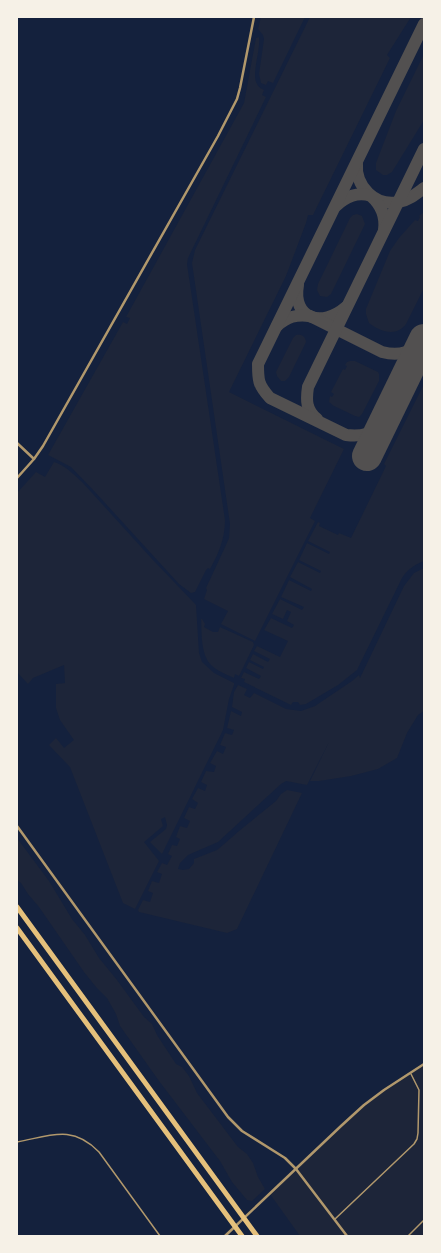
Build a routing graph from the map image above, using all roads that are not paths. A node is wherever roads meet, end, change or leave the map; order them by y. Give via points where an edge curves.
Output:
1 (254, 17) edge
2 (17, 443) edge
3 (34, 460) junction
4 (17, 478) edge
5 (17, 826) edge
6 (17, 907) edge
7 (17, 928) edge
8 (424, 1064) edge
9 (410, 1072) junction
10 (17, 1142) edge
11 (296, 1169) junction
12 (335, 1219) junction
13 (424, 1220) edge
14 (160, 1236) edge
15 (225, 1236) edge
16 (242, 1236) edge
17 (257, 1236) edge
18 (347, 1236) edge
19 (408, 1236) edge

1 - 3 street via 240,88 233,109
2 - 3 street
3 - 4 street
5 - 11 street via 228,1117 242,1131 281,1154
6 - 17 highway
7 - 16 highway
8 - 9 street
9 - 11 street via 364,1105
9 - 12 lane via 419,1090 417,1140
10 - 14 lane via 62,1134 87,1141 99,1152
11 - 12 street
11 - 15 street
12 - 18 street
13 - 19 lane

